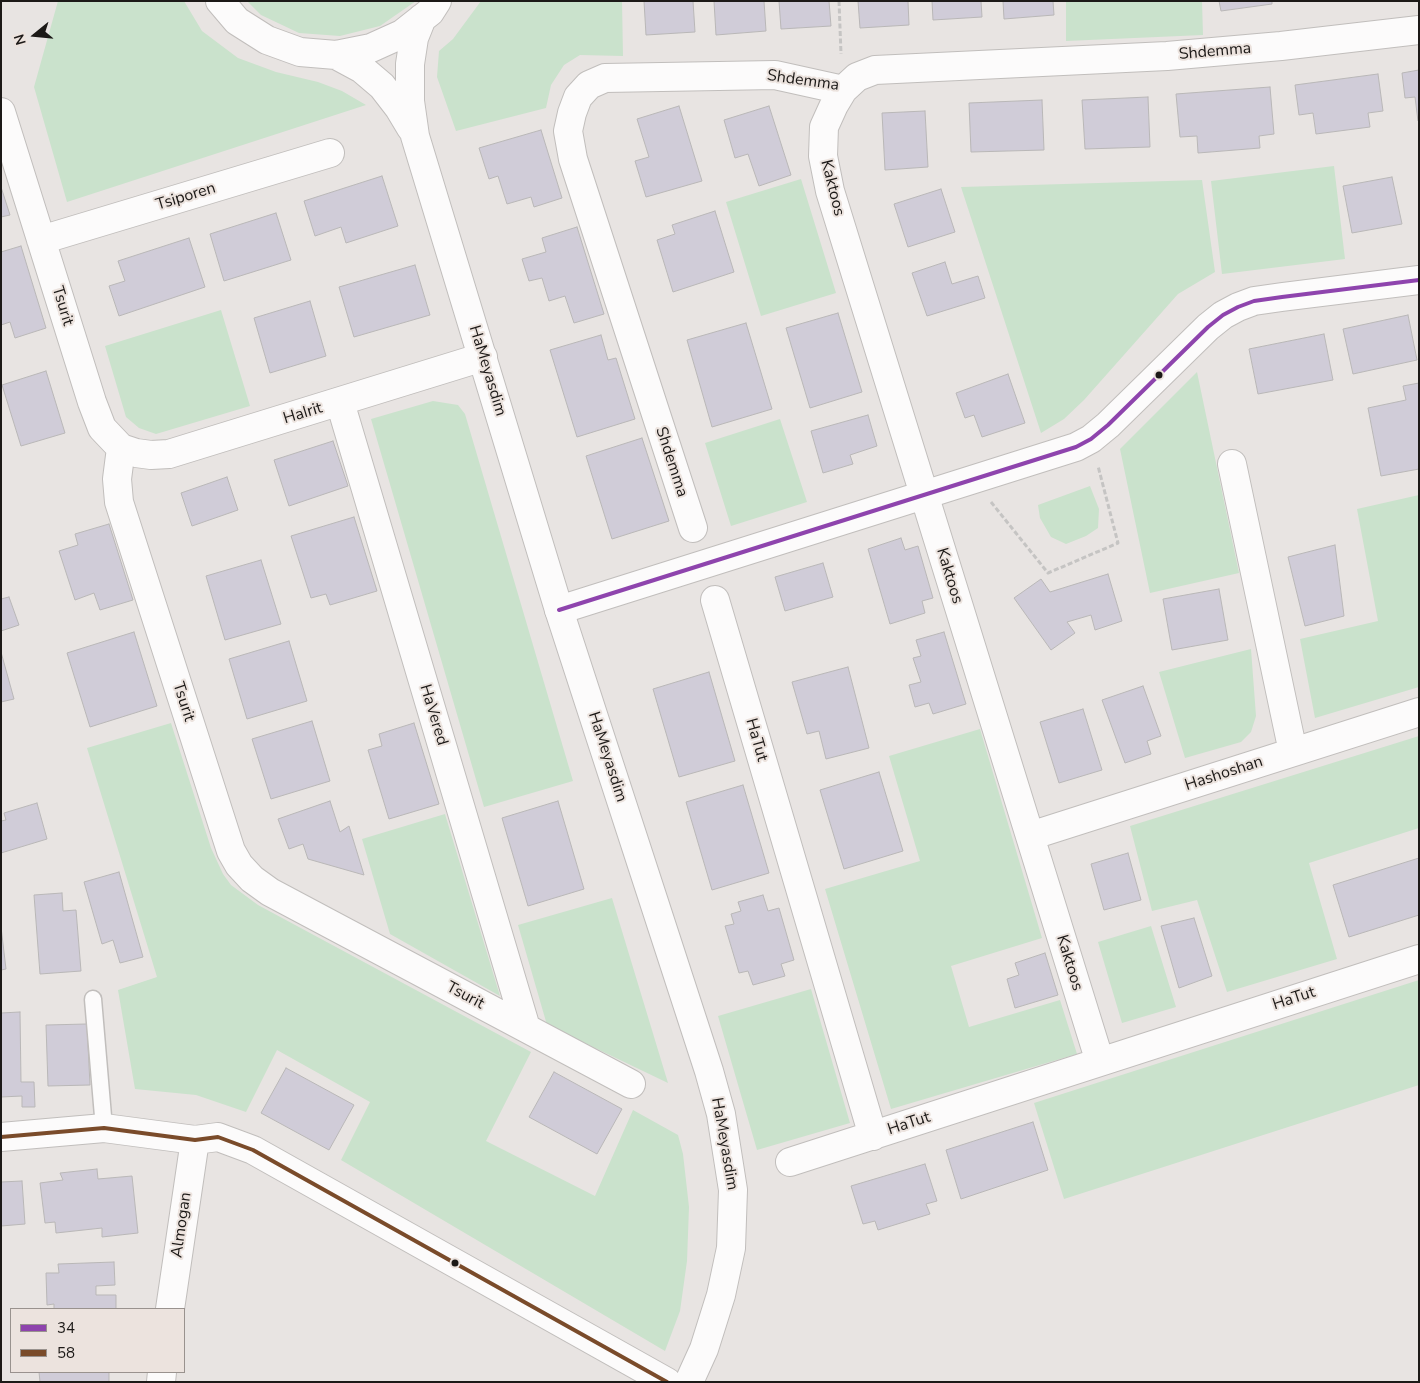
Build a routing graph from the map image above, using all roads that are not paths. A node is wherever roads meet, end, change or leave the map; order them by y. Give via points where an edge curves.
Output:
1 (220, 1) edge
2 (430, 9) edge
3 (1419, 30) edge
4 (336, 55) junction
5 (843, 90) junction
6 (1, 112) edge
7 (416, 136) junction
8 (330, 153) dead end
9 (41, 240) junction
10 (1419, 280) edge
11 (483, 357) junction
12 (340, 402) junction
13 (121, 448) junction
14 (1232, 464) dead end
15 (924, 495) junction
16 (693, 528) dead end
17 (715, 600) dead end
18 (559, 610) junction
19 (1419, 712) edge
20 (1293, 752) junction
21 (1030, 836) junction
22 (1419, 958) edge
23 (93, 999) dead end
24 (526, 1028) junction
25 (1100, 1062) junction
26 (631, 1084) dead end
27 (104, 1128) junction
28 (873, 1136) junction
29 (1, 1137) edge
30 (195, 1140) junction
31 (790, 1162) dead end
32 (170, 1308) edge
33 (667, 1382) edge
34 (689, 1382) edge

1 - 4 street via 237,21 267,40 300,52
2 - 4 street via 402,34 371,48
2 - 7 street, HaMeyasdim via 414,38 410,64 410,101
3 - 5 street, Shdemma via 1167,56 875,70 858,77
4 - 7 street, HaMeyasdim via 382,86
5 - 15 street, Kaktoos via 824,127 824,165
5 - 16 street, Shdemma via 775,75 605,78 590,85 578,97 572,113 568,132 574,159
6 - 9 street, Tsurit
7 - 11 street, HaMeyasdim
8 - 9 street, Tsiporen
9 - 13 street, Tsurit via 102,428
10 - 15 street via 1254,301 1238,307 1208,326 1108,425 1076,447
11 - 12 street, HaIrit
11 - 18 street, HaMeyasdim
12 - 13 street, HaIrit via 169,454 136,454
12 - 24 street, HaVered
13 - 24 street, Tsurit via 117,479 119,502 231,851 240,864 252,879 270,892
14 - 20 street
15 - 18 street
15 - 21 street, Kaktoos
17 - 28 street, HaTut
18 - 34 street, HaMeyasdim via 721,1114 733,1190 731,1248 704,1349
19 - 20 street, Hashoshan
20 - 21 street, Hashoshan
21 - 25 street, Kaktoos
22 - 25 street, HaTut
23 - 27 lane
24 - 26 street, Tsurit
25 - 28 street, HaTut
27 - 29 street
27 - 30 street
28 - 31 street
30 - 32 street, Almogan
30 - 33 street via 218,1137 253,1150

